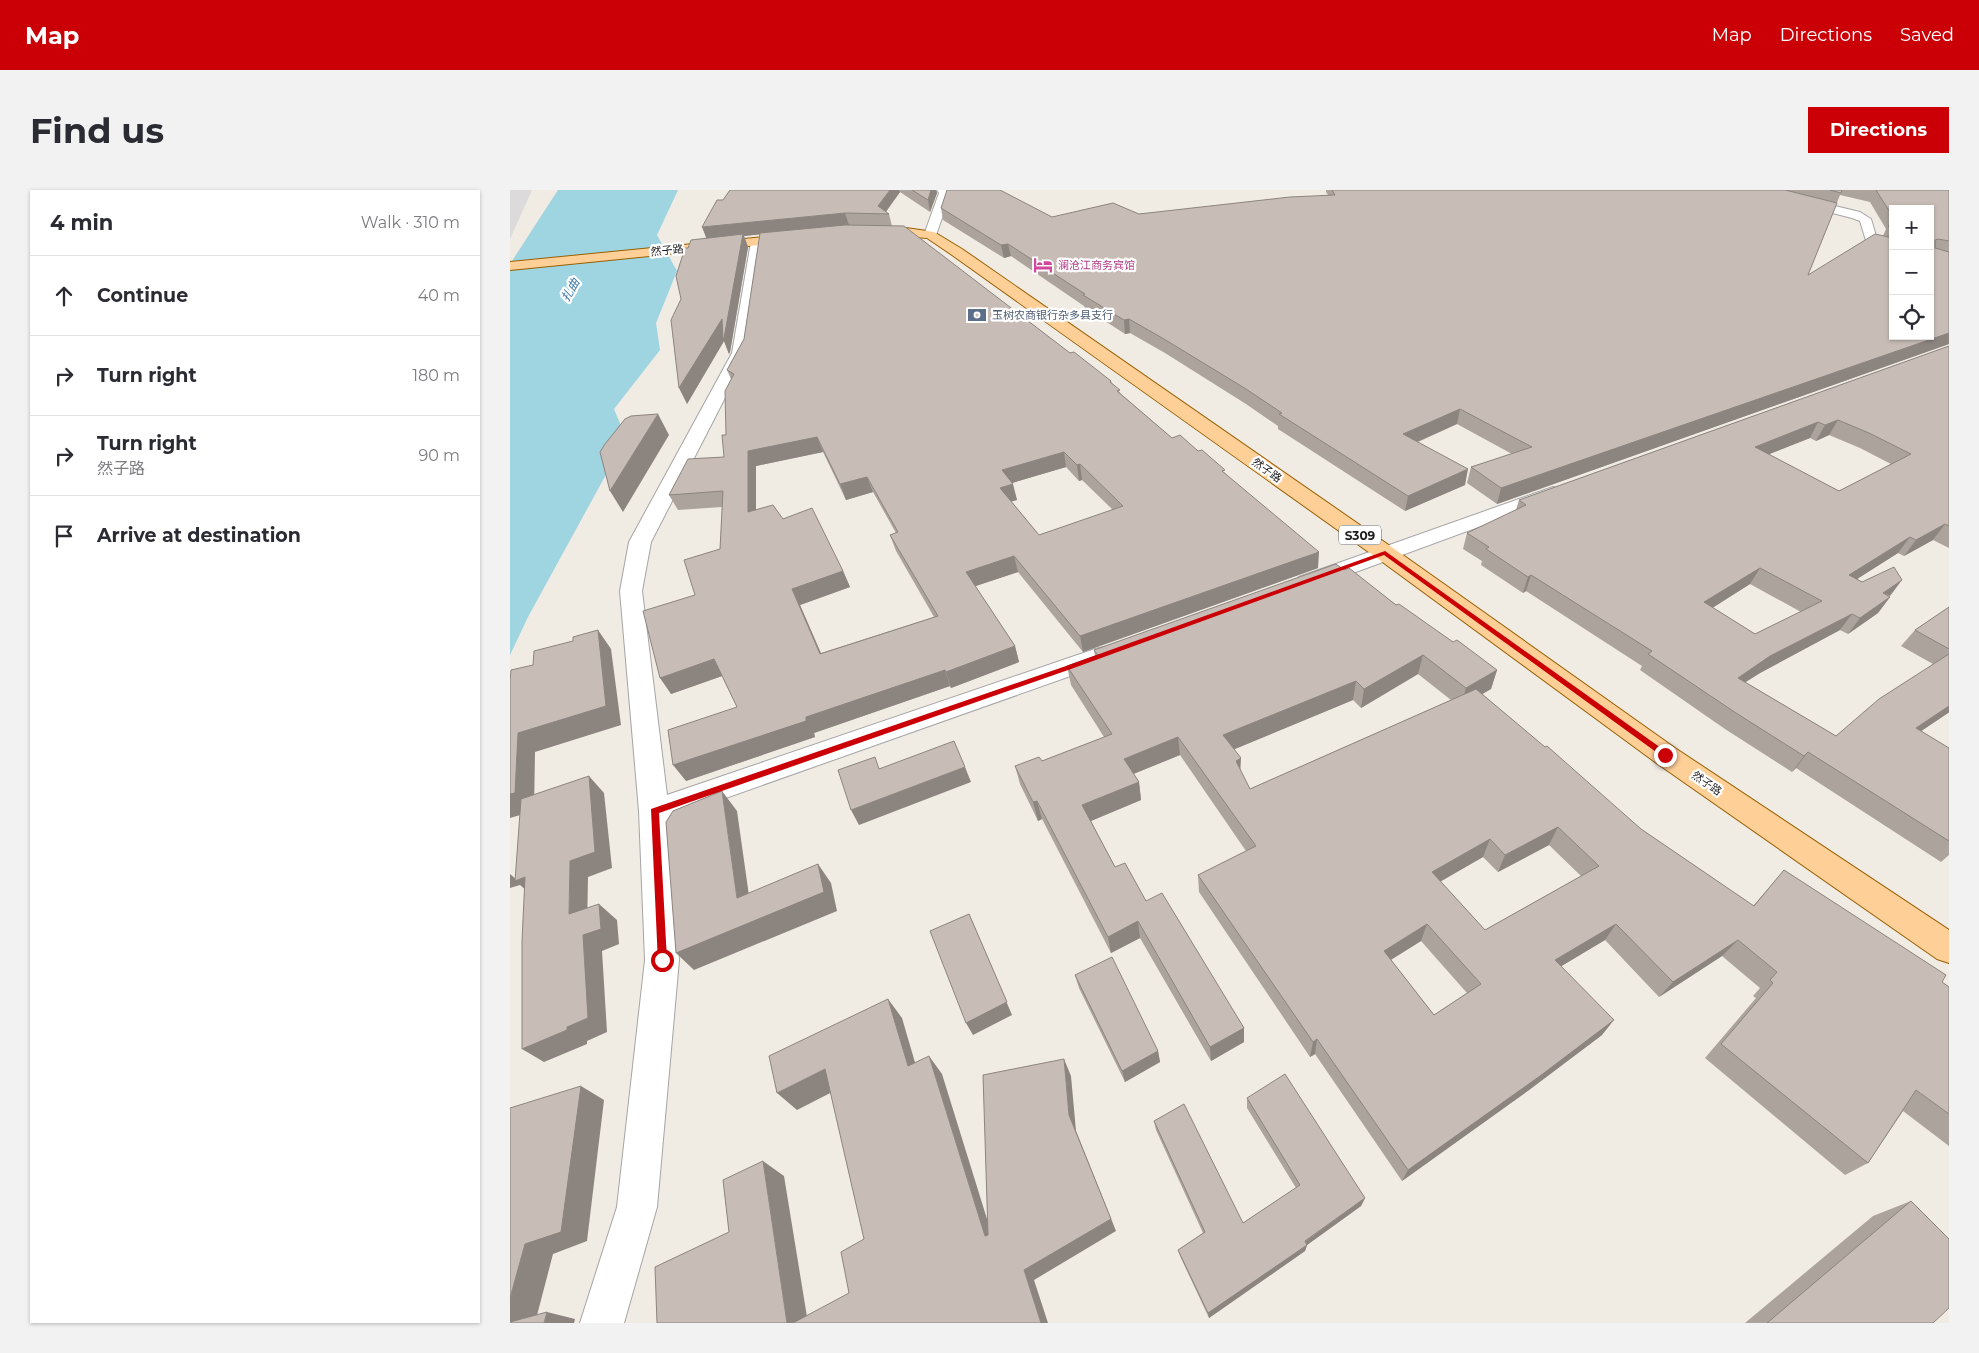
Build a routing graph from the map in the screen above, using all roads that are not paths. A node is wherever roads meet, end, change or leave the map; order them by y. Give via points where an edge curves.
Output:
1 (944, 190) edge
2 (1754, 190) edge
3 (859, 232) edge
4 (930, 235) junction
5 (812, 236) edge
6 (746, 242) junction
7 (1889, 246) edge
8 (510, 266) edge
9 (1573, 486) edge
10 (1385, 553) junction
11 (1283, 590) edge
12 (1125, 647) edge
13 (654, 811) junction
14 (1949, 948) edge
15 (602, 1323) edge

1 - 4 street
2 - 7 street via 1856,215 1865,219 1871,241
3 - 4 main road, 然子路 / S309
4 - 10 main road, 然子路 / S309
5 - 6 main road, 然子路
6 - 8 main road, 然子路
6 - 13 street via 740,353 640,542 631,591
9 - 10 street
10 - 11 street
10 - 14 main road, 然子路 / S309 via 1665,755
12 - 13 street
13 - 15 street via 662,960 637,1207

